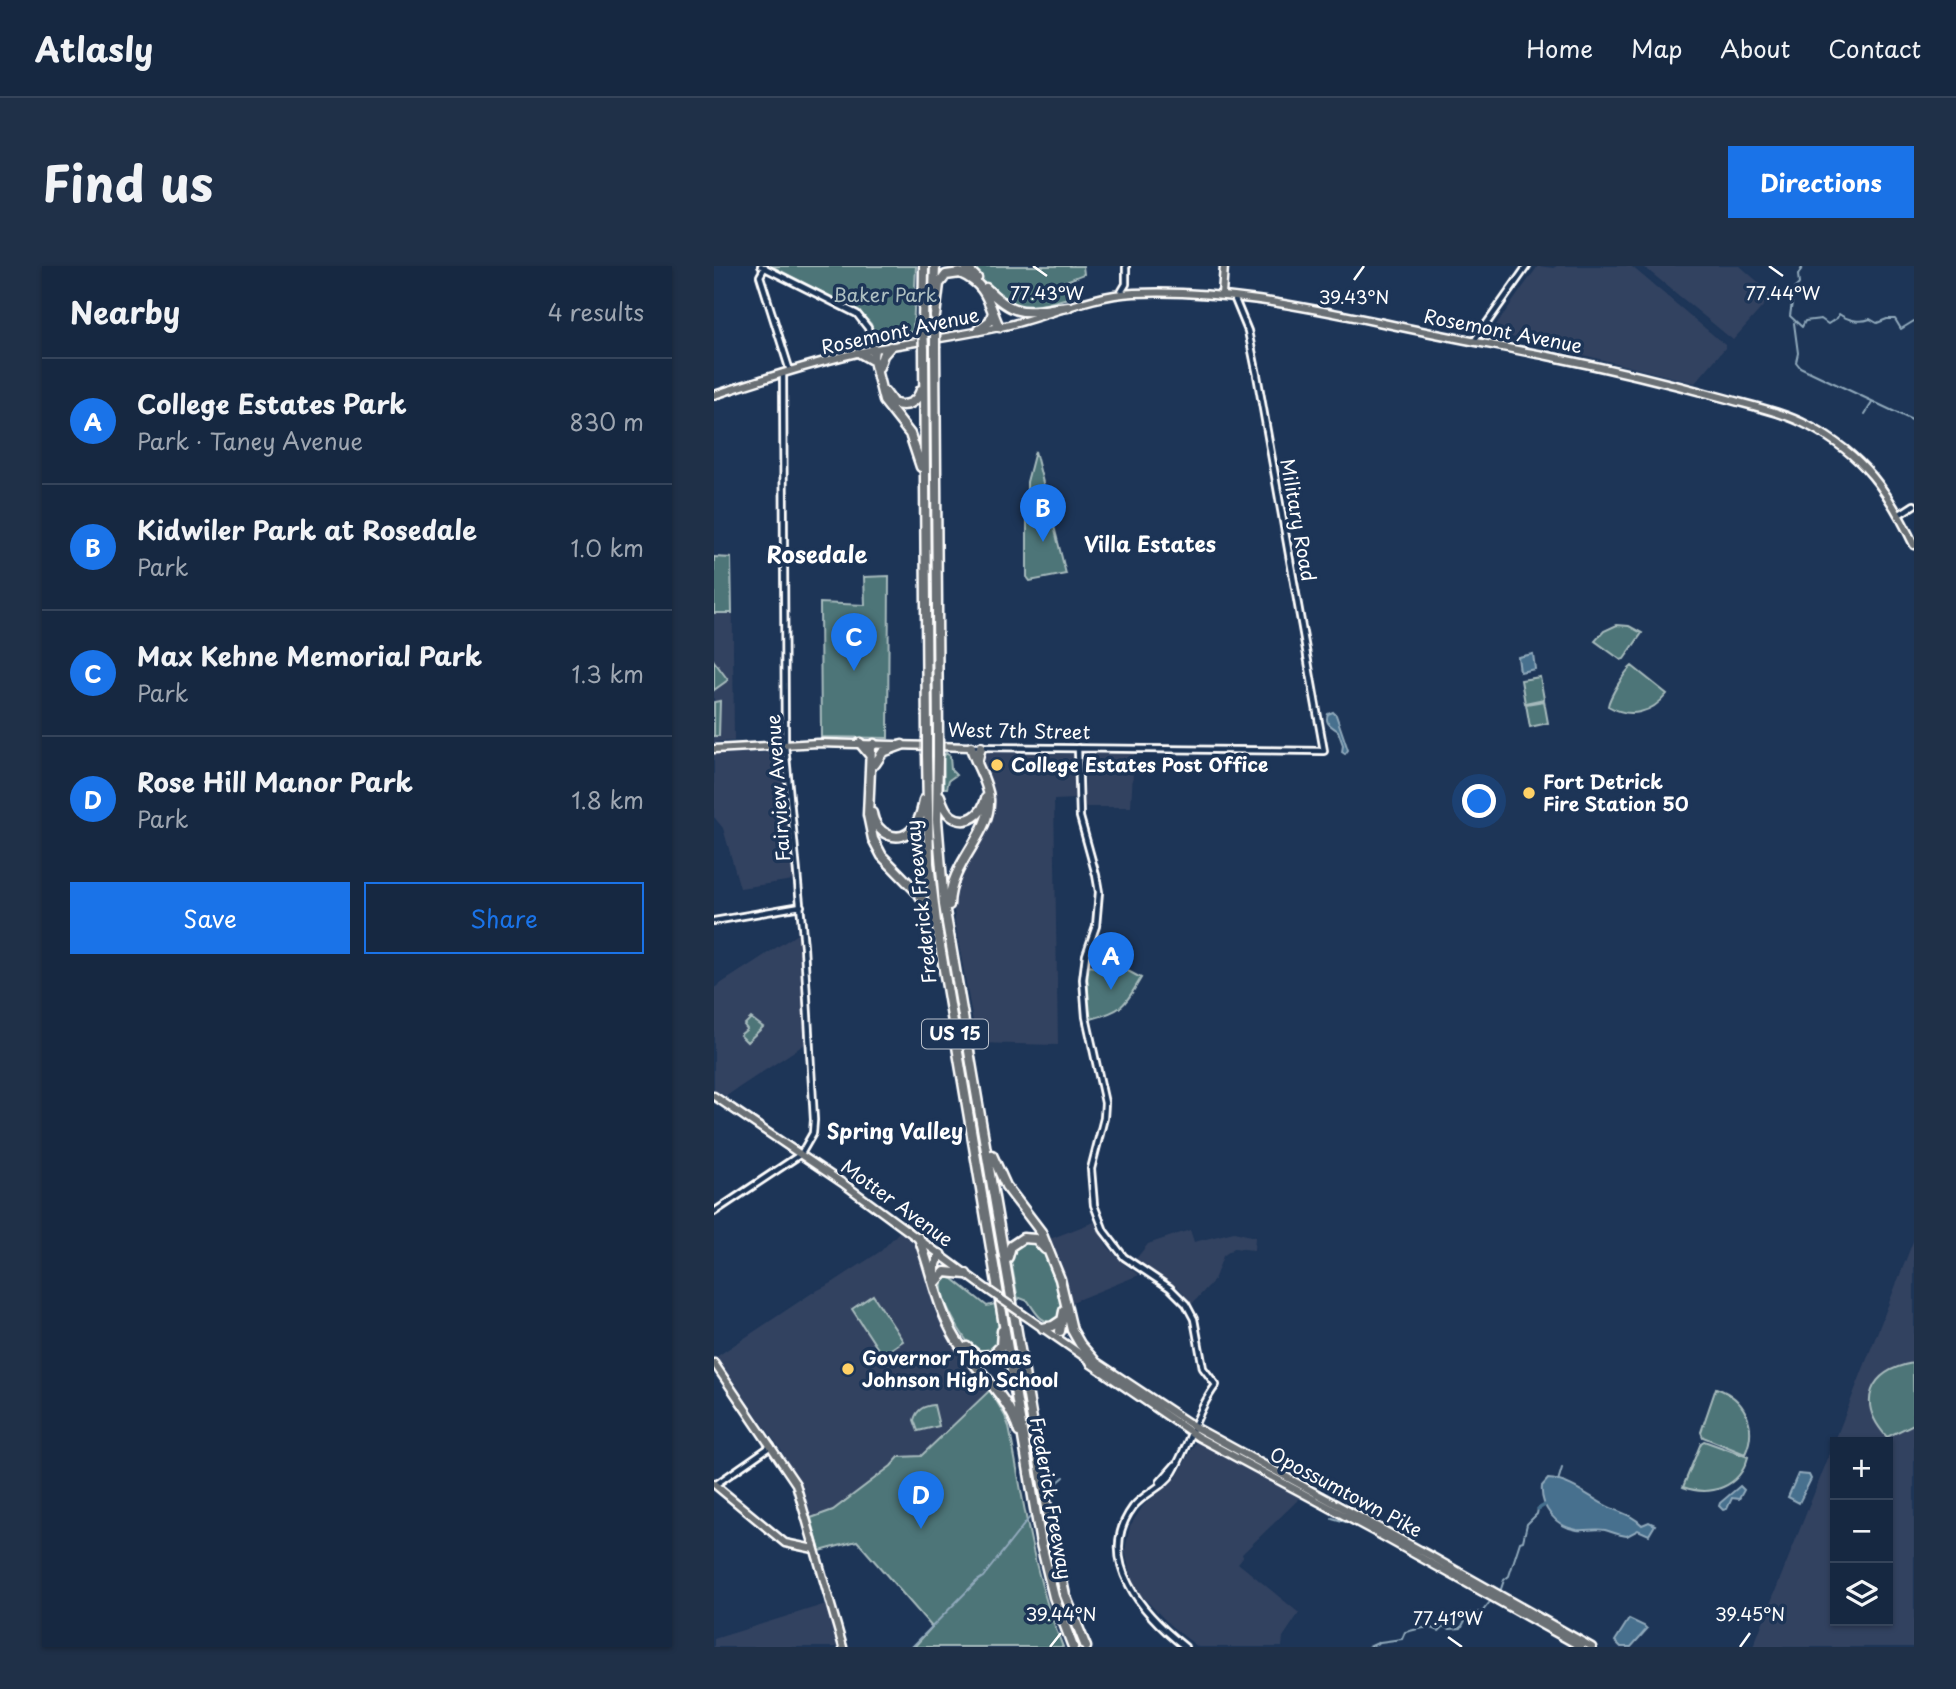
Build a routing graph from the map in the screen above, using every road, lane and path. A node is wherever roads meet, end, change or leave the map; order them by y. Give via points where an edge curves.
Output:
1 (923, 266) edge
2 (934, 266) edge
3 (965, 266) edge
4 (1126, 266) edge
5 (1224, 266) edge
6 (1527, 266) edge
7 (764, 267) edge
8 (1126, 284) junction
9 (987, 289) junction
10 (1133, 293) junction
11 (1120, 294) junction
12 (1222, 294) junction
13 (1234, 296) junction
14 (1068, 307) junction
15 (994, 309) junction
16 (935, 316) junction
17 (999, 327) junction
18 (978, 331) junction
19 (1475, 340) junction
20 (890, 347) junction
21 (874, 349) junction
22 (860, 353) junction
23 (876, 364) junction
24 (787, 372) junction
25 (923, 377) junction
26 (714, 395) edge
27 (925, 480) junction
28 (1914, 505) edge
29 (1900, 514) junction
30 (1914, 545) edge
31 (860, 743) junction
32 (874, 744) junction
33 (785, 745) junction
34 (902, 745) junction
35 (976, 747) junction
36 (1079, 748) junction
37 (714, 749) edge
38 (1324, 751) joint
39 (870, 755) junction
40 (875, 764) junction
41 (927, 789) junction
42 (937, 789) junction
43 (801, 906) junction
44 (714, 921) edge
45 (936, 922) junction
46 (950, 940) junction
47 (714, 1096) edge
48 (984, 1133) junction
49 (801, 1154) junction
50 (714, 1212) edge
51 (919, 1238) junction
52 (940, 1254) junction
53 (930, 1272) junction
54 (966, 1273) junction
55 (1009, 1281) junction
56 (936, 1282) junction
57 (1003, 1312) junction
58 (1024, 1315) joint
59 (1066, 1318) junction
60 (1043, 1328) junction
61 (1058, 1334) junction
62 (1092, 1360) junction
63 (714, 1363) edge
64 (1194, 1430) junction
65 (772, 1446) junction
66 (1027, 1454) junction
67 (714, 1485) edge
68 (811, 1539) junction
69 (796, 1545) junction
70 (814, 1549) junction
71 (1065, 1595) junction
72 (843, 1647) edge
73 (1073, 1647) edge
74 (1086, 1647) edge
75 (1092, 1647) edge
76 (1185, 1647) edge
77 (1581, 1647) edge
78 (1592, 1647) edge

1 - 25 highway, Frederick Freeway / US 15, bridge
2 - 16 highway, Frederick Freeway / US 15
3 - 9 highway
4 - 8 street
5 - 12 main road
6 - 19 street
7 - 21 street via 857,314 867,325
7 - 24 street, Fairview Avenue via 761,276
8 - 10 street
8 - 11 street
9 - 14 highway via 1017,312
9 - 17 highway via 998,312
10 - 11 main road, Rosemont Avenue
10 - 12 main road, Rosemont Avenue
11 - 14 main road, Rosemont Avenue
12 - 13 main road, Rosemont Avenue
13 - 19 main road, Rosemont Avenue
13 - 38 street, Military Road via 1248,331 1257,375
14 - 17 main road, Rosemont Avenue
15 - 16 highway via 974,281 951,273 939,284
15 - 17 highway
15 - 18 highway via 990,321
16 - 42 highway, Frederick Freeway / US 15, bridge
17 - 18 main road, Rosemont Avenue
18 - 20 main road, Rosemont Avenue
19 - 29 main road, Rosemont Avenue via 1594,365 1789,417 1829,438 1870,473
20 - 21 main road, Rosemont Avenue
20 - 23 highway
21 - 22 main road, Rosemont Avenue
21 - 23 highway
22 - 23 highway
22 - 24 main road, Rosemont Avenue
23 - 25 highway via 885,394 897,405 915,401
23 - 27 highway via 884,401 910,434
24 - 26 main road, Rosemont Avenue
24 - 33 street, Fairview Avenue
25 - 27 highway, Frederick Freeway / US 15
27 - 41 highway, Frederick Freeway / US 15, bridge
28 - 29 street
29 - 30 main road, Rosemont Avenue
31 - 32 main road, West 7th Street
31 - 33 main road, West 7th Street
31 - 39 highway
32 - 34 main road, West 7th Street
32 - 39 highway
32 - 40 highway
33 - 37 main road, West 7th Street
33 - 43 street, Fairview Avenue
34 - 35 main road, West 7th Street
34 - 40 highway via 883,752
35 - 36 street, West 7th Street
35 - 42 highway via 969,760 986,798 979,813 969,819 955,818 945,809
35 - 46 highway via 989,807 981,831 952,881
36 - 38 street, West 7th Street
36 - 64 street via 1080,817 1099,892 1083,979 1086,1017 1105,1103 1091,1169 1094,1205 1104,1231 1124,1257 1170,1288 1194,1319 1201,1363 1216,1385
39 - 45 highway via 868,821 873,839
40 - 41 highway via 872,815 885,834 902,836 912,830
41 - 45 highway, Frederick Freeway / US 15
42 - 46 highway, Frederick Freeway / US 15
43 - 44 street
43 - 49 street, Fairview Avenue via 814,1120 813,1133
45 - 57 highway, Frederick Freeway / US 15
46 - 48 highway, Frederick Freeway / US 15
47 - 49 main road, Motter Avenue
48 - 55 highway, Frederick Freeway / US 15
48 - 59 highway via 999,1172 1041,1232 1054,1260
49 - 50 street
49 - 51 main road, Motter Avenue
51 - 52 main road, Motter Avenue
51 - 53 highway
52 - 53 highway
52 - 54 main road, Motter Avenue
52 - 56 highway
53 - 66 highway via 951,1330 1004,1399
54 - 56 highway via 945,1272
54 - 58 main road, Motter Avenue, bridge
55 - 59 highway via 1011,1246 1023,1238 1038,1241 1057,1279
55 - 71 highway, Frederick Freeway / US 15
56 - 57 highway via 952,1322 974,1355 988,1356 999,1350
57 - 66 highway, Frederick Freeway / US 15
58 - 60 main road, Opossumtown Pike
59 - 60 highway
59 - 61 highway
59 - 62 highway
60 - 61 main road, Opossumtown Pike
61 - 62 main road, Opossumtown Pike
62 - 64 main road, Opossumtown Pike
63 - 65 main road
64 - 76 street via 1176,1464 1138,1502 1120,1541 1125,1581
64 - 77 main road, Opossumtown Pike
64 - 78 main road, Opossumtown Pike via 1440,1560
65 - 67 street
65 - 68 main road via 796,1484
66 - 73 highway, Frederick Freeway / US 15 via 1047,1568
67 - 69 main road via 785,1543
68 - 69 main road
68 - 70 main road
69 - 70 main road
70 - 72 main road
71 - 74 highway, US 15
71 - 75 highway

